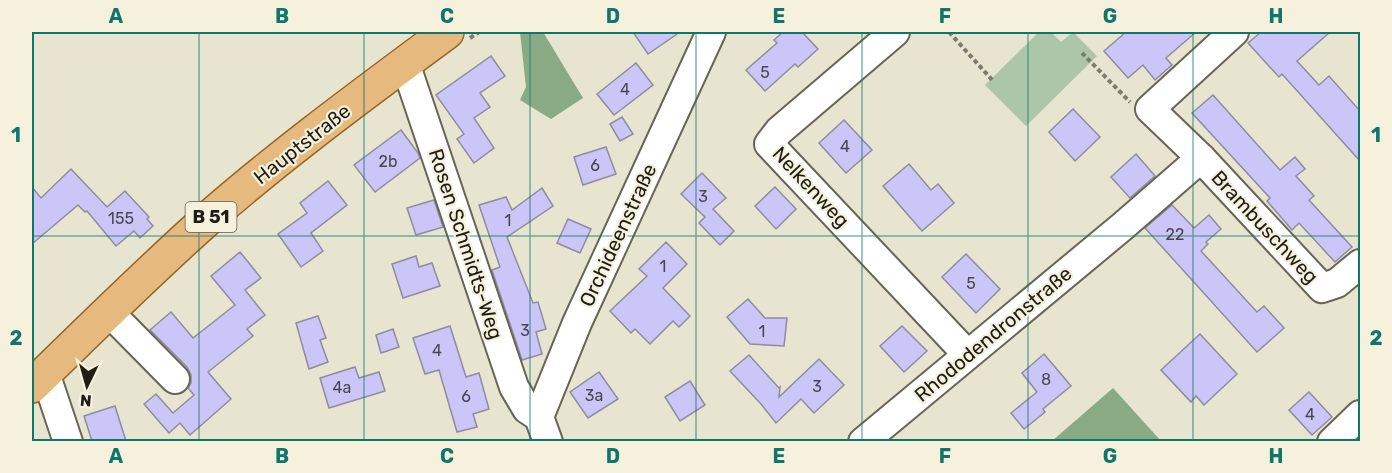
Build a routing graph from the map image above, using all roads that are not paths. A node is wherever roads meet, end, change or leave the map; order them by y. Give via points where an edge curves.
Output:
1 (447, 32) edge
2 (711, 32) edge
3 (895, 32) edge
4 (1234, 32) edge
5 (405, 63) junction
6 (1201, 158) junction
7 (1123, 226) joint
8 (1360, 264) edge
9 (108, 311) junction
10 (967, 354) junction
11 (175, 379) dead end
12 (38, 380) edge
13 (1360, 415) edge
14 (543, 429) edge
15 (68, 441) edge
16 (863, 441) edge
17 (1332, 441) edge

1 - 5 main road, Hauptstraße / B 51
2 - 14 street, Orchideenstraße via 578,323
3 - 10 street, Nelkenweg via 779,131 769,144
4 - 6 street, Brambuschweg via 1150,109
5 - 9 main road, Hauptstraße / B 51 via 205,221
5 - 14 street, Rosen Schmidts-Weg via 514,387
6 - 7 street, Brambuschweg
6 - 8 street, Brambuschweg via 1322,288 1337,283
7 - 10 street, Rhododendronstraße
9 - 11 street
9 - 12 main road, Hauptstraße / B 51
10 - 16 street, Rhododendronstraße
12 - 15 street
13 - 17 street

